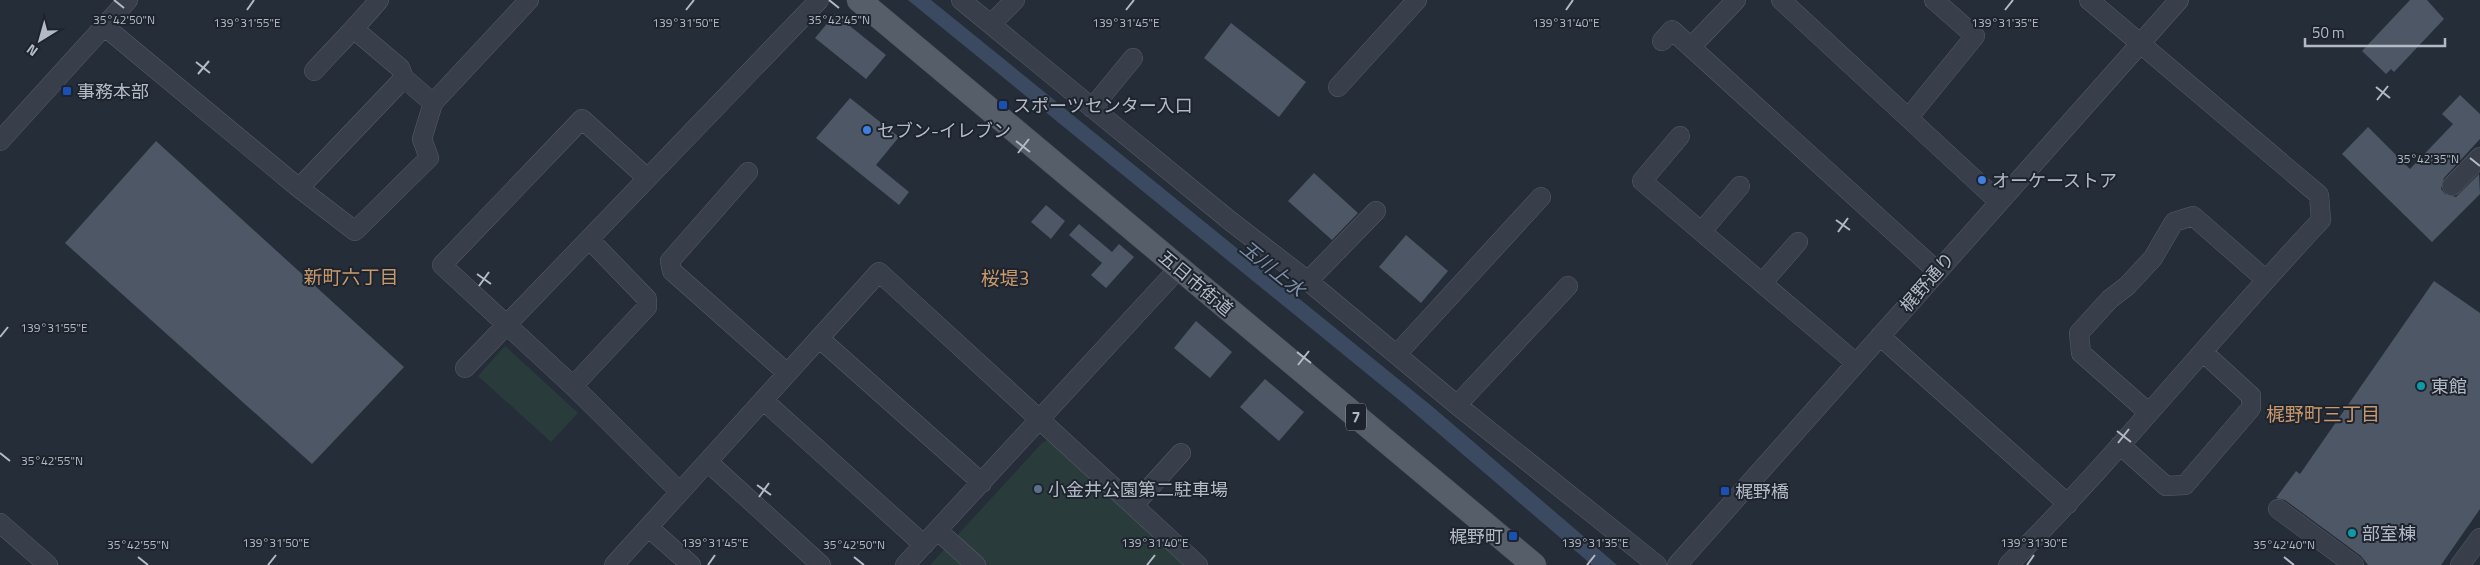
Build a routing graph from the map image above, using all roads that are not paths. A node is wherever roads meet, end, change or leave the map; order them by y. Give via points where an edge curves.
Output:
1 (128, 0) edge
2 (379, 0) edge
3 (529, 0) edge
4 (819, 0) edge
5 (859, 0) edge
6 (962, 0) edge
7 (1015, 0) edge
8 (1417, 0) edge
9 (1736, 0) edge
10 (1781, 0) edge
11 (1934, 0) edge
12 (2089, 0) edge
13 (2179, 0) edge
14 (991, 24) junction
15 (104, 26) junction
16 (355, 30) junction
17 (1662, 41) dead end
18 (2141, 43) junction
19 (1691, 47) junction
20 (1133, 58) dead end
21 (314, 71) dead end
22 (404, 78) junction
23 (1338, 87) dead end
24 (433, 104) junction
25 (1092, 108) junction
26 (1909, 117) junction
27 (1680, 136) dead end
28 (0, 140) edge
29 (2480, 157) edge
30 (748, 172) dead end
31 (646, 177) junction
32 (1740, 186) dead end
33 (2452, 186) dead end
34 (299, 188) junction
35 (1541, 196) dead end
36 (1998, 201) junction
37 (1376, 211) dead end
38 (1702, 230) junction
39 (589, 239) junction
40 (1798, 242) dead end
41 (1179, 268) junction
42 (1938, 271) junction
43 (2265, 279) junction
44 (1308, 281) junction
45 (1763, 282) junction
46 (1568, 286) dead end
47 (507, 324) junction
48 (1880, 336) junction
49 (819, 338) junction
50 (2204, 353) junction
51 (1397, 354) junction
52 (1856, 363) junction
53 (464, 368) dead end
54 (787, 373) junction
55 (574, 386) junction
56 (763, 400) junction
57 (1457, 405) junction
58 (2149, 412) junction
59 (1040, 420) junction
60 (2120, 445) junction
61 (1181, 453) dead end
62 (708, 462) junction
63 (982, 483) junction
64 (680, 492) junction
65 (2068, 504) junction
66 (1134, 505) junction
67 (2278, 509) dead end
68 (0, 523) edge
69 (648, 527) junction
70 (938, 531) junction
71 (2480, 538) edge
72 (924, 545) junction
73 (48, 565) edge
74 (614, 565) edge
75 (691, 565) edge
76 (821, 565) edge
77 (905, 565) edge
78 (976, 565) edge
79 (1198, 565) edge
80 (1534, 565) edge
81 (1657, 565) edge
82 (1677, 565) edge
83 (2008, 565) edge
84 (2354, 565) edge
85 (2460, 565) edge

1 - 15 street
2 - 16 street
3 - 24 street
4 - 31 street
5 - 41 main road, 五日市街道 / 7
6 - 14 street
7 - 14 street
8 - 23 street
9 - 19 street
10 - 26 street
11 - 26 street via 1975,36
12 - 18 street
13 - 18 street, 梶野通り
14 - 25 street
15 - 28 street
15 - 34 street
16 - 21 street
16 - 22 street via 400,68
17 - 19 street via 1672,30
18 - 36 street, 梶野通り
18 - 43 street via 2319,195 2321,220
19 - 42 street
20 - 25 street
22 - 24 street
22 - 34 street
24 - 34 street via 422,140 429,158 355,231
25 - 44 street
26 - 36 street
27 - 38 street via 1642,181
29 - 33 street
30 - 54 street via 670,261 672,271
31 - 39 street
31 - 47 street via 582,119 442,265
32 - 38 street
35 - 51 street
36 - 42 street, 梶野通り
37 - 44 street
38 - 45 street
39 - 47 street
39 - 55 street via 647,299 647,306
40 - 45 street
41 - 59 street
41 - 80 main road, 五日市街道 / 7
42 - 48 street, 梶野通り
43 - 50 street
43 - 58 street via 2193,216 2174,222 2153,258 2079,333 2081,352
44 - 51 street
45 - 52 street
46 - 57 street
47 - 53 street
47 - 55 street
48 - 52 street, 梶野通り
48 - 65 street
49 - 54 street
49 - 59 street via 879,272
49 - 63 street
50 - 58 street
50 - 60 street via 2251,396 2251,408 2185,486 2166,486
51 - 57 street
52 - 82 street, 梶野通り
54 - 56 street
55 - 64 street
56 - 62 street
56 - 72 street
57 - 81 street
58 - 60 street
59 - 63 street
59 - 66 street
60 - 65 street
61 - 66 street
62 - 64 street
62 - 76 street
63 - 70 street
64 - 69 street
65 - 83 street
66 - 79 street
67 - 84 street
68 - 73 street
69 - 74 street
69 - 75 street
70 - 72 street
70 - 78 street
71 - 85 street
72 - 77 street

